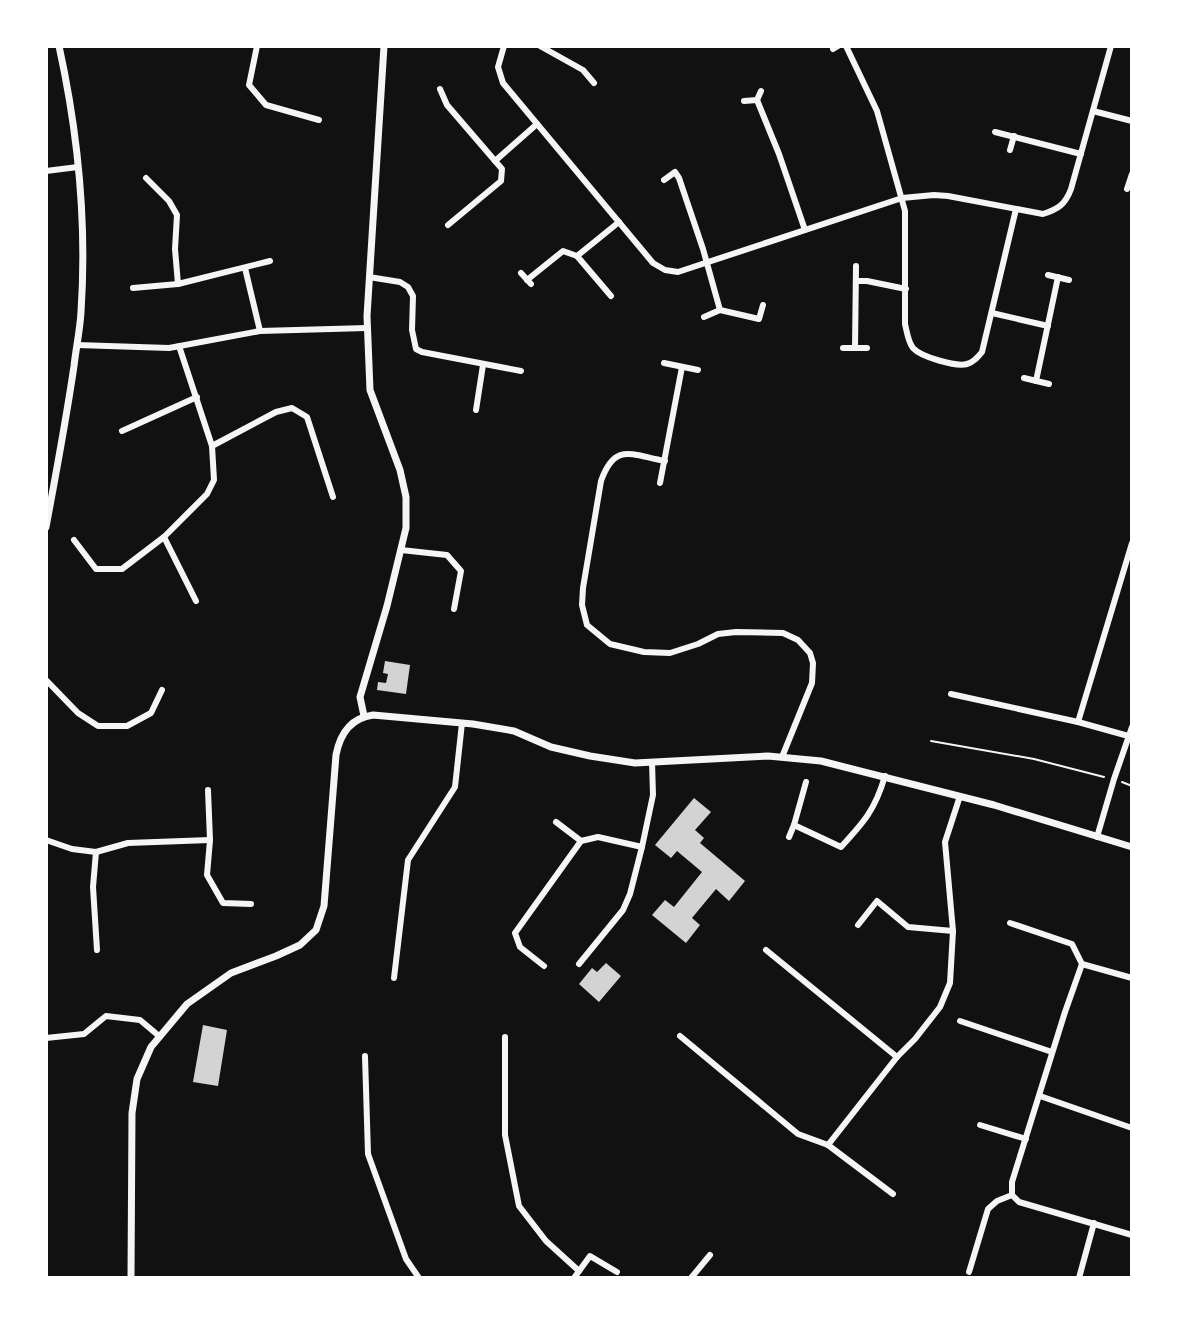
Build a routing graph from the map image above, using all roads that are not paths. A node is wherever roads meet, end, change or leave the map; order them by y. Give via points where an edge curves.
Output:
1 (59, 46) edge
2 (257, 46) edge
3 (384, 46) edge
4 (504, 46) edge
5 (540, 46) edge
6 (846, 46) edge
7 (1111, 46) edge
8 (594, 83) dead end
9 (440, 89) dead end
10 (761, 91) dead end
11 (757, 100) junction
12 (744, 101) dead end
13 (1093, 111) junction
14 (319, 120) dead end
15 (1132, 121) edge
16 (537, 124) junction
17 (995, 132) dead end
18 (1014, 136) junction
19 (1010, 150) dead end
20 (1081, 154) junction
21 (495, 161) junction
22 (78, 167) junction
23 (46, 171) edge
24 (1132, 174) edge
25 (146, 178) dead end
26 (664, 180) dead end
27 (1127, 189) dead end
28 (902, 198) junction
29 (459, 201) dead end
30 (1016, 209) junction
31 (466, 211) junction
32 (619, 222) junction
33 (448, 225) dead end
34 (805, 230) junction
35 (577, 256) junction
36 (270, 261) dead end
37 (707, 262) junction
38 (856, 266) dead end
39 (245, 268) junction
40 (521, 273) dead end
41 (1048, 275) dead end
42 (369, 277) junction
43 (1058, 277) junction
44 (1069, 280) dead end
45 (856, 281) junction
46 (178, 284) junction
47 (133, 288) dead end
48 (906, 289) junction
49 (611, 296) dead end
50 (763, 305) dead end
51 (720, 310) junction
52 (992, 313) junction
53 (704, 317) dead end
54 (1048, 326) junction
55 (367, 328) junction
56 (260, 331) junction
57 (77, 345) junction
58 (179, 346) junction
59 (843, 348) dead end
60 (855, 348) junction
61 (867, 348) dead end
62 (664, 363) dead end
63 (483, 365) junction
64 (682, 367) junction
65 (698, 370) dead end
66 (521, 371) dead end
67 (1024, 378) dead end
68 (1036, 381) junction
69 (1049, 384) dead end
70 (197, 397) junction
71 (476, 410) dead end
72 (122, 431) dead end
73 (212, 446) junction
74 (665, 461) junction
75 (660, 483) dead end
76 (333, 497) dead end
77 (46, 527) edge
78 (164, 537) junction
79 (74, 540) dead end
80 (1132, 543) edge
81 (401, 550) junction
82 (196, 601) dead end
83 (454, 609) dead end
84 (46, 680) edge
85 (162, 690) dead end
86 (951, 694) dead end
87 (364, 716) junction
88 (1078, 722) junction
89 (462, 723) junction
90 (1132, 727) edge
91 (1130, 736) edge
92 (782, 757) junction
93 (652, 762) junction
94 (885, 776) junction
95 (806, 782) dead end
96 (208, 790) dead end
97 (960, 796) junction
98 (556, 822) dead end
99 (794, 825) junction
100 (789, 837) dead end
101 (1097, 837) junction
102 (46, 840) edge
103 (210, 840) junction
104 (581, 841) junction
105 (642, 847) junction
106 (1132, 847) edge
107 (96, 852) junction
108 (251, 904) dead end
109 (1010, 923) dead end
110 (858, 925) dead end
111 (953, 931) junction
112 (97, 950) dead end
113 (766, 950) dead end
114 (579, 964) dead end
115 (1082, 964) junction
116 (544, 966) dead end
117 (394, 978) dead end
118 (1132, 978) edge
119 (960, 1021) dead end
120 (159, 1036) junction
121 (680, 1036) dead end
122 (505, 1037) dead end
123 (46, 1038) edge
124 (1052, 1052) junction
125 (365, 1056) dead end
126 (897, 1057) junction
127 (1040, 1096) junction
128 (980, 1125) dead end
129 (1132, 1128) edge
130 (1026, 1139) junction
131 (828, 1145) junction
132 (893, 1194) dead end
133 (1012, 1195) junction
134 (1094, 1223) junction
135 (1132, 1235) edge
136 (710, 1255) dead end
137 (579, 1271) junction
138 (617, 1272) dead end
139 (969, 1272) dead end
140 (131, 1278) edge
141 (419, 1278) edge
142 (574, 1278) edge
143 (691, 1278) edge
144 (1079, 1278) edge

1 - 22 street
2 - 14 street via 249,85 266,105
3 - 42 street
4 - 16 street via 498,67 503,83
5 - 8 street via 583,70
6 - 28 street via 877,111
7 - 13 street
9 - 21 street via 447,105
10 - 11 street
11 - 12 street
11 - 34 street
13 - 15 street
13 - 20 street
16 - 21 street
16 - 32 street
17 - 18 street
18 - 19 street
18 - 20 street
20 - 30 street via 1066,202 1058,209 1043,214
21 - 31 street via 502,169 501,181
22 - 23 street
22 - 57 street via 84,229
24 - 27 street
25 - 46 street via 177,215
26 - 37 street via 675,172 679,178
28 - 30 street via 934,195
28 - 34 street
28 - 48 street
29 - 31 street
30 - 52 street
31 - 33 street
32 - 35 street
32 - 37 street via 665,270 678,272
34 - 37 street
35 - 40 street via 563,251 529,282
35 - 49 street
36 - 39 street
37 - 51 street
38 - 45 street
39 - 46 street
39 - 56 street
41 - 43 street
42 - 55 street
42 - 63 street via 408,287 416,349
43 - 44 street
43 - 54 street
45 - 48 street
45 - 60 street
46 - 47 street
48 - 52 street via 907,336 912,348 925,357 960,365 975,360
50 - 51 street via 759,319
51 - 53 street
52 - 54 street
54 - 68 street
55 - 56 street
55 - 81 street via 370,390 406,497
56 - 58 street
57 - 58 street
57 - 77 street
58 - 70 street
59 - 60 street
60 - 61 street
62 - 64 street
63 - 66 street
63 - 71 street
64 - 65 street
64 - 74 street
67 - 68 street
68 - 69 street
70 - 72 street
70 - 73 street
73 - 76 street via 292,408 307,417
73 - 78 street via 214,480 207,494
74 - 75 street
74 - 92 street via 619,454 606,467 583,588 587,625 610,644 657,653 718,634 783,633 798,640 810,653 812,683
78 - 79 street via 122,569 96,569
78 - 82 street
80 - 88 street
81 - 83 street via 447,555 461,571
81 - 87 street via 360,697
84 - 85 street via 98,726 127,726 151,713
86 - 88 street
87 - 89 street
87 - 120 street via 354,720 339,741 324,906 316,930 300,945 231,973 187,1004
88 - 91 street
89 - 93 street via 514,731 590,756
89 - 117 street via 455,787 408,860
90 - 91 street
91 - 101 street
92 - 93 street
92 - 94 street
93 - 105 street via 653,795
94 - 97 street
94 - 99 street via 869,815 841,847
95 - 99 street
96 - 103 street
97 - 101 street
97 - 111 street via 945,842
98 - 104 street
99 - 100 street
101 - 106 street
102 - 107 street
103 - 107 street via 128,843
103 - 108 street via 207,875 223,903
104 - 105 street via 598,837
104 - 116 street via 515,933 520,947
105 - 114 street via 623,910
107 - 112 street
109 - 115 street via 1072,944
110 - 111 street via 877,901 908,927
111 - 126 street via 950,983 940,1007
113 - 126 street
115 - 118 street
115 - 124 street
119 - 124 street
120 - 123 street via 140,1020 106,1016 84,1034
120 - 140 street via 137,1079 132,1113
121 - 131 street via 798,1134
122 - 137 street via 505,1135 519,1206
124 - 127 street
125 - 141 street via 368,1154 406,1259
126 - 131 street
127 - 129 street
127 - 130 street
128 - 130 street
130 - 133 street
131 - 132 street
133 - 134 street via 1019,1202
133 - 139 street via 988,1209
134 - 135 street
134 - 144 street
136 - 143 street
137 - 138 street via 590,1256
137 - 142 street

